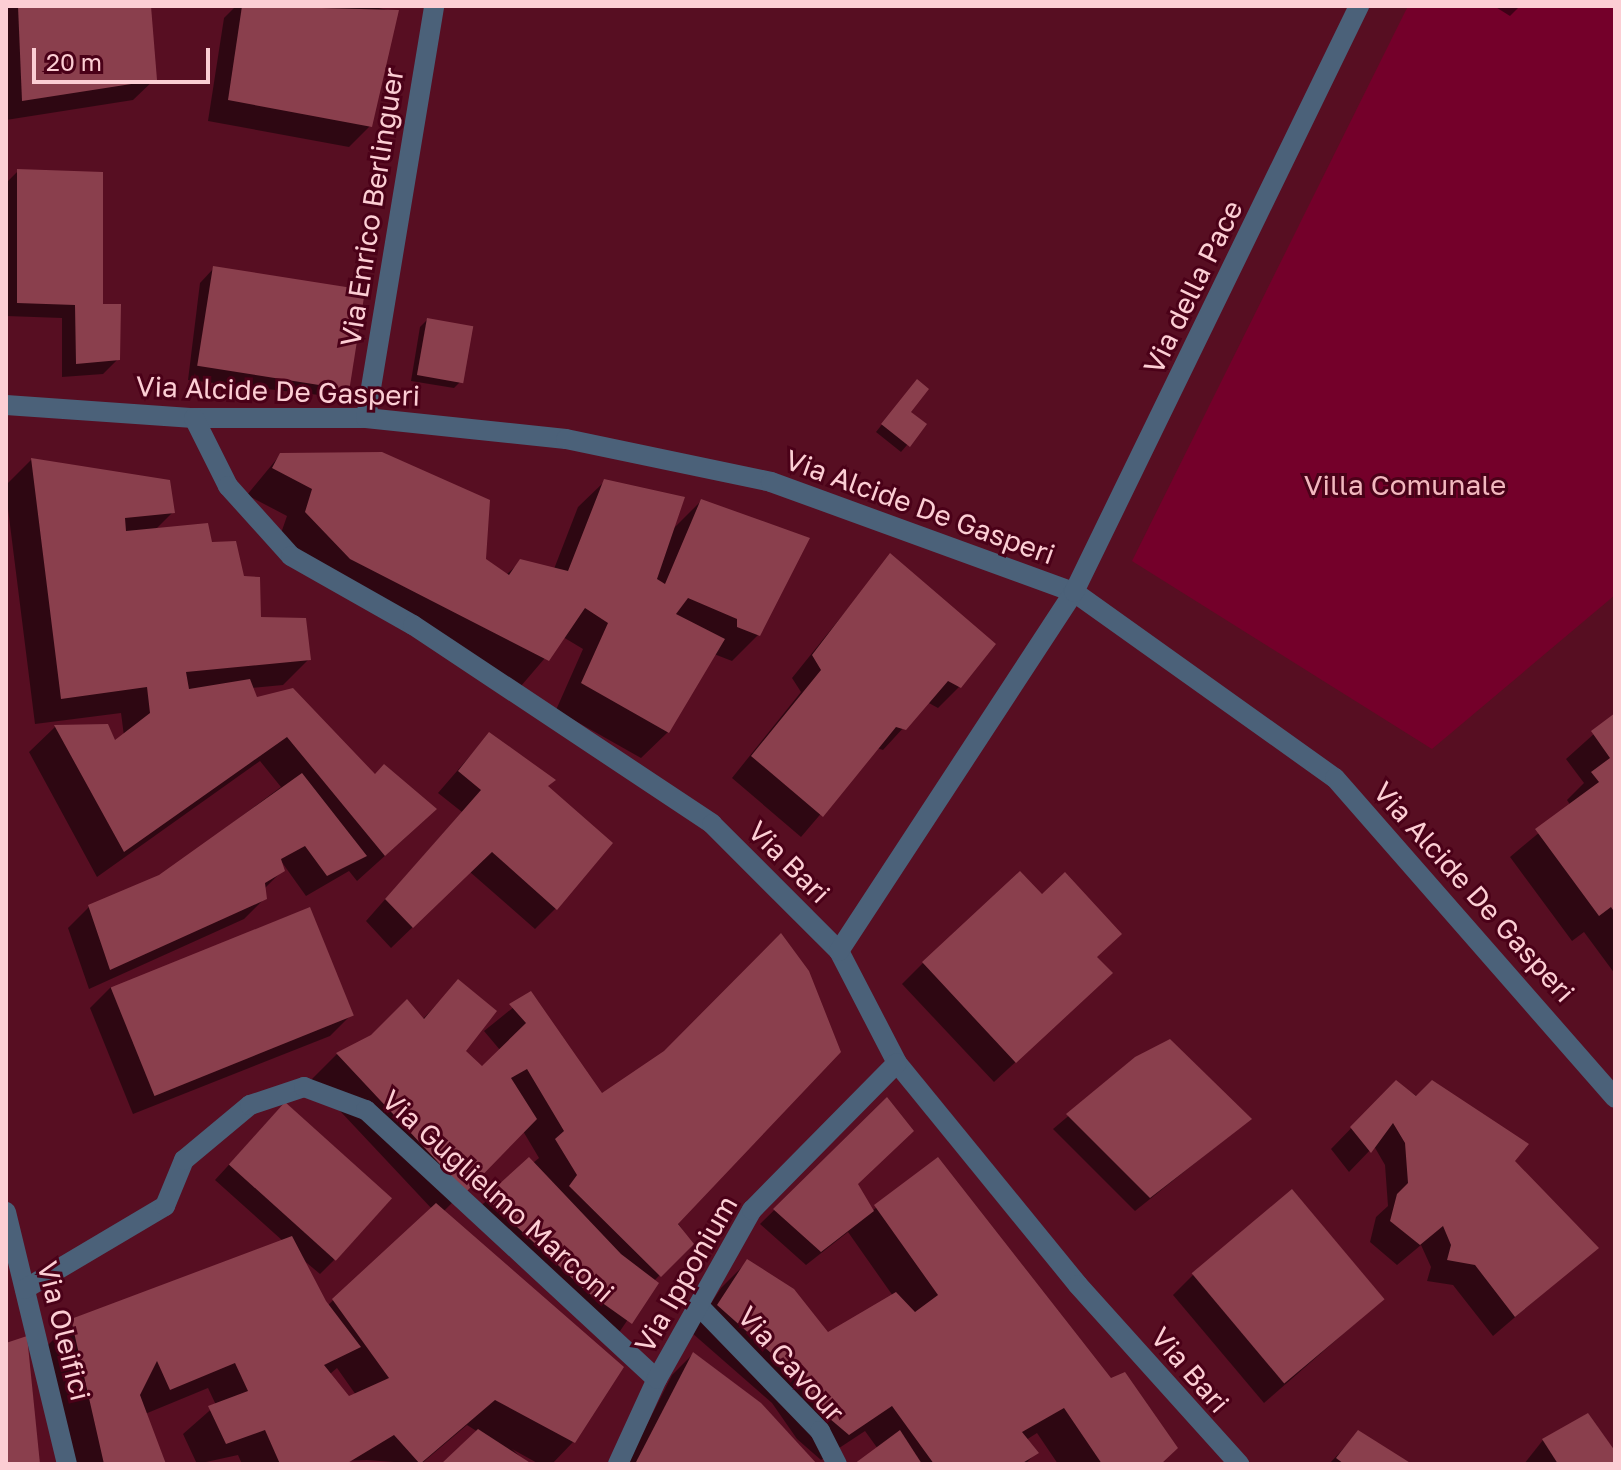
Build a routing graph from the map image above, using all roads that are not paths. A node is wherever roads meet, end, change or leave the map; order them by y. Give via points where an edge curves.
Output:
1 (434, 6) edge
2 (1359, 6) edge
3 (6, 405) edge
4 (194, 418) junction
5 (366, 418) junction
6 (1074, 592) junction
7 (839, 951) junction
8 (897, 1063) junction
9 (1615, 1098) edge
10 (6, 1212) edge
11 (25, 1289) junction
12 (699, 1306) junction
13 (657, 1379) junction
14 (67, 1464) edge
15 (618, 1464) edge
16 (837, 1464) edge
17 (1239, 1464) edge

1 - 5 street, Via Enrico Berlinguer
2 - 6 street, Via della Pace
3 - 4 street, Via Alcide De Gasperi
4 - 5 street, Via Alcide De Gasperi
4 - 7 street, Via Bari via 228,486 291,556 413,625 712,824
5 - 6 street, Via Alcide De Gasperi via 566,439 771,482
6 - 7 street, Via della Pace
6 - 9 street, Via Alcide De Gasperi via 1335,778
7 - 8 street, Via Bari
8 - 12 street, Via Ipponium via 752,1210
8 - 17 street, Via Bari via 1078,1285
10 - 11 street, Via Oleifici
11 - 13 street, Via Guglielmo Marconi via 165,1206 184,1160 250,1105 304,1087 366,1110
11 - 14 street, Via Oleifici
12 - 13 street, Via Ipponium
12 - 16 street, Via Cavour via 820,1431
13 - 15 street, Via Ipponium

